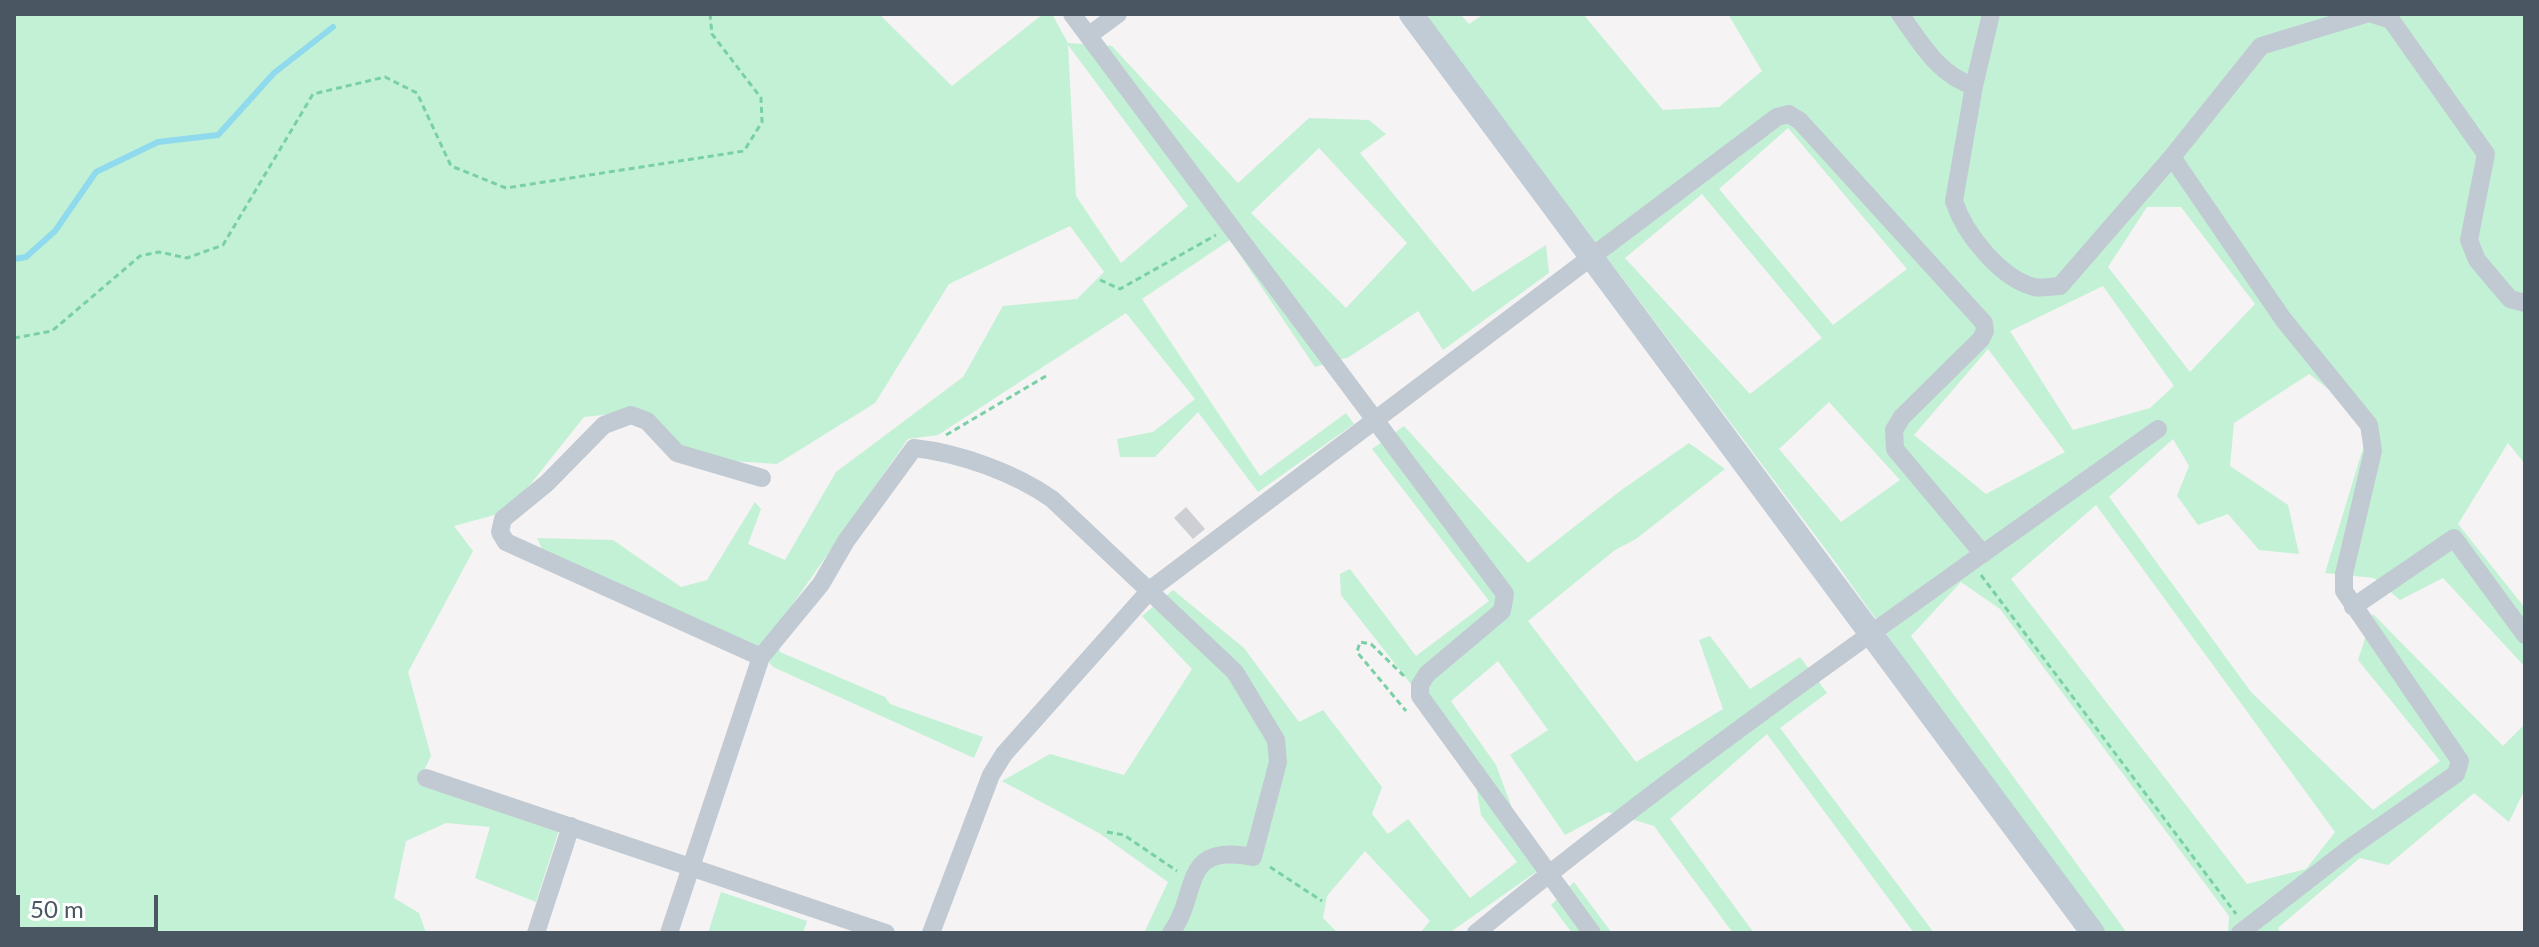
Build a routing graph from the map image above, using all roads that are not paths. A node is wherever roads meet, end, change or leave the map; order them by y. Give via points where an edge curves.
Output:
1 (1072, 14) edge
2 (1118, 14) edge
3 (1411, 14) edge
4 (1900, 14) edge
5 (1991, 14) edge
6 (2369, 14) edge
7 (1088, 36) junction
8 (1974, 86) junction
9 (2172, 157) junction
10 (1591, 257) junction
11 (2525, 303) edge
12 (1375, 422) junction
13 (2158, 429) dead end
14 (762, 478) dead end
15 (1977, 558) junction
16 (1151, 589) junction
17 (2353, 607) junction
18 (1871, 634) junction
19 (2525, 635) edge
20 (761, 657) junction
21 (426, 778) dead end
22 (571, 826) junction
23 (690, 869) junction
24 (1548, 874) junction
25 (2252, 928) edge
26 (536, 933) edge
27 (669, 933) edge
28 (886, 933) edge
29 (931, 933) edge
30 (1171, 933) edge
31 (1476, 933) edge
32 (1592, 933) edge
33 (2093, 933) edge

1 - 7 street
2 - 7 street
3 - 10 street
4 - 8 street via 1932,57 1957,81
5 - 8 street
6 - 9 street via 2261,46
6 - 11 street via 2391,20 2486,154 2469,240 2477,260 2510,299
7 - 12 street
8 - 9 street via 1954,201 1959,218 2000,268 2035,287 2060,286
9 - 17 street via 2283,319 2369,425 2373,451 2344,574 2344,591
10 - 12 street
10 - 15 street via 1777,117 1789,114 1800,121 1984,323 1981,339 1894,430 1895,449
10 - 18 street
12 - 16 street
12 - 24 street via 1505,594 1502,611 1427,674 1420,696
13 - 15 street
14 - 20 street via 677,453 647,421 631,415 604,425 503,519 500,532 506,542
15 - 18 street
16 - 20 street via 1030,484 914,448 821,584
16 - 29 street via 1004,754 991,775
16 - 30 street via 1235,672 1276,740 1278,762 1253,857 1228,852 1200,865 1190,880 1184,915
17 - 19 street via 2454,538
17 - 25 street via 2460,761 2456,774 2351,847
18 - 24 street
18 - 33 street
20 - 23 street
21 - 22 street
22 - 23 street
22 - 26 street
23 - 27 street
23 - 28 street
24 - 31 street
24 - 32 street

